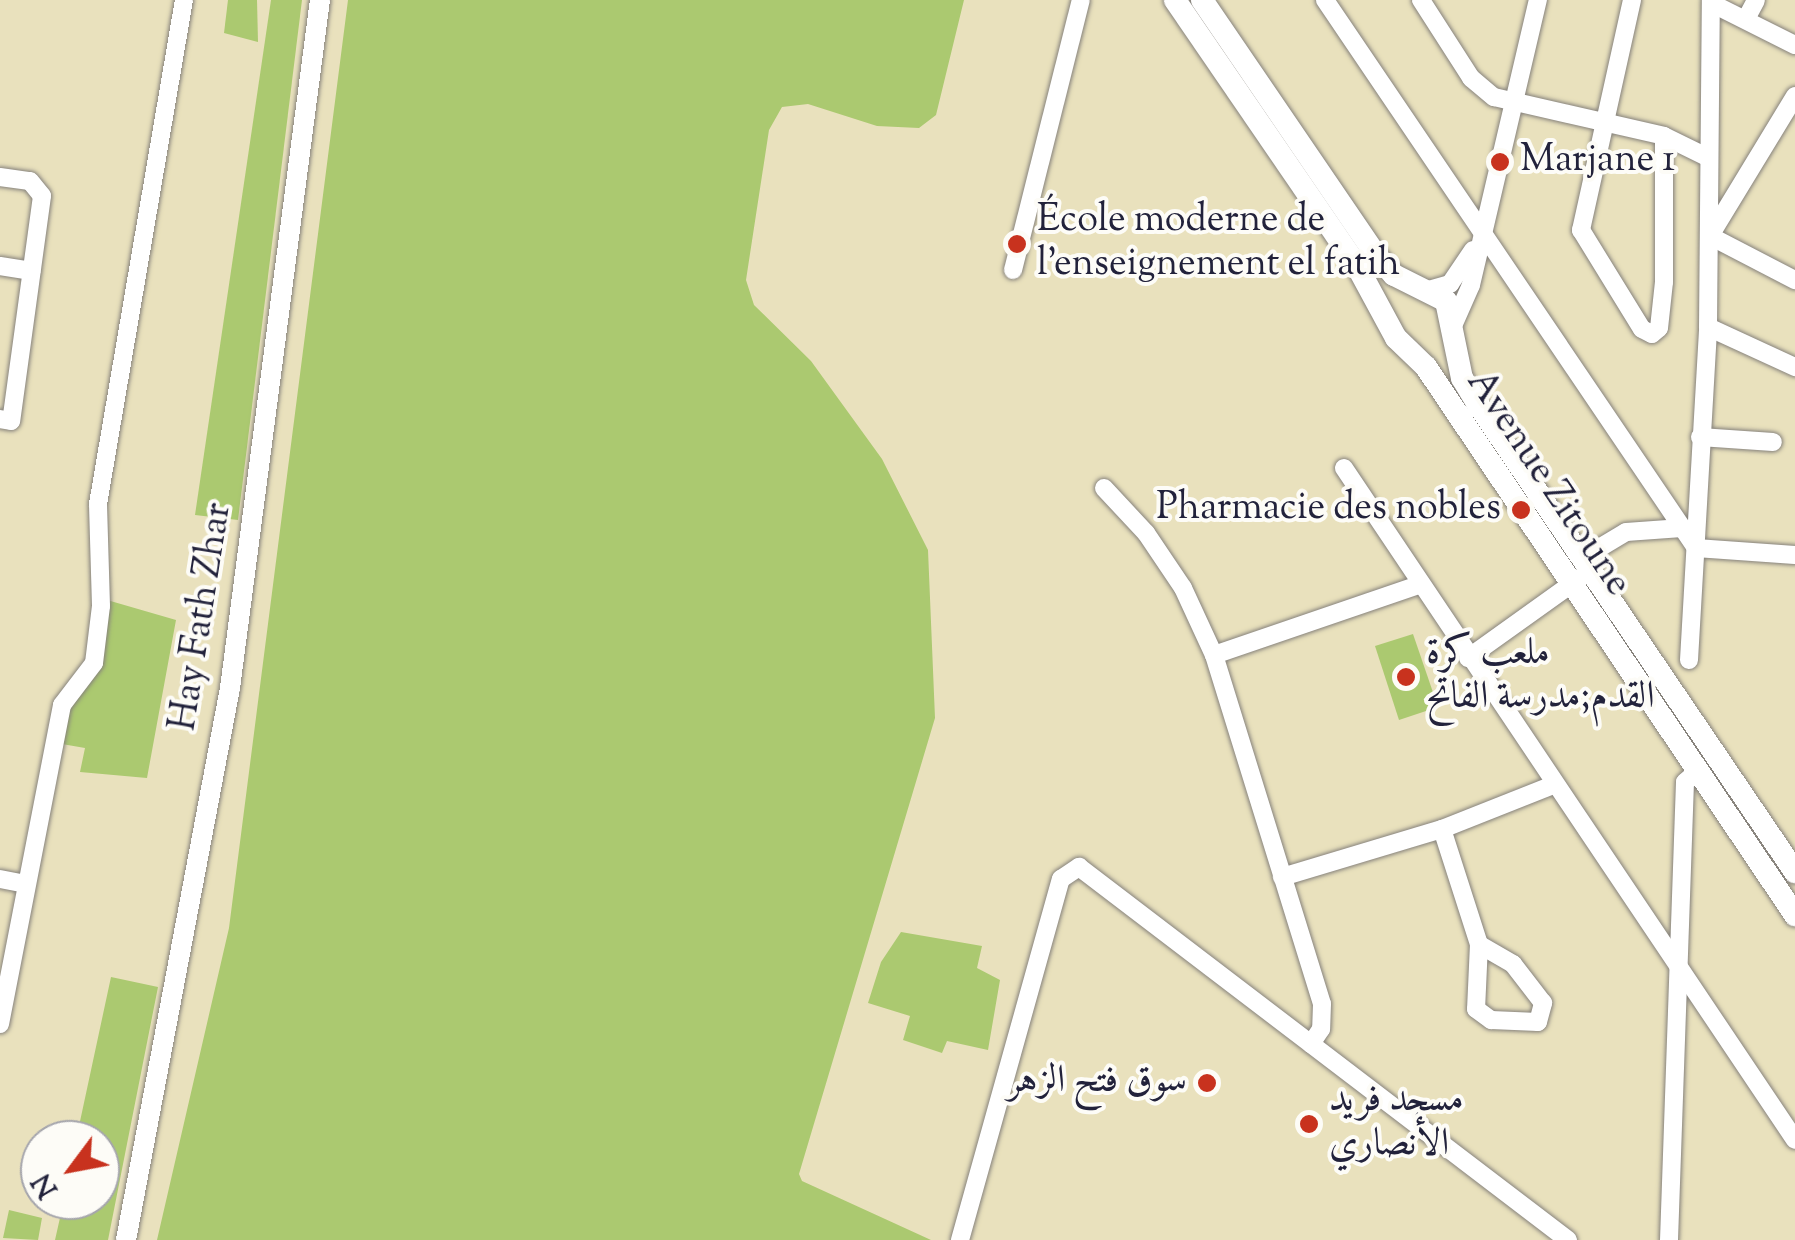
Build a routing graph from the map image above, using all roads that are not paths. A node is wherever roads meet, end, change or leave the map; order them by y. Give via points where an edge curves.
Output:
1 (184, 0) edge
2 (320, 0) edge
3 (1081, 0) edge
4 (1174, 0) edge
5 (1202, 0) edge
6 (1326, 0) edge
7 (1421, 0) edge
8 (1538, 0) edge
9 (1632, 0) edge
10 (1756, 0) edge
11 (1711, 2) edge
12 (1746, 19) junction
13 (1795, 45) edge
14 (1795, 96) edge
15 (1516, 102) junction
16 (1606, 124) junction
17 (1664, 136) junction
18 (1710, 158) junction
19 (0, 177) edge
20 (1710, 236) junction
21 (1481, 237) junction
22 (0, 266) edge
23 (1013, 270) dead end
24 (32, 271) junction
25 (1795, 280) edge
26 (1427, 290) junction
27 (1708, 327) junction
28 (1452, 328) junction
29 (1398, 337) junction
30 (1795, 367) edge
31 (0, 419) edge
32 (1700, 437) junction
33 (1774, 442) dead end
34 (1344, 468) dead end
35 (1104, 488) dead end
36 (1682, 528) junction
37 (1696, 548) junction
38 (1795, 555) edge
39 (1581, 571) junction
40 (1420, 585) junction
41 (1214, 655) junction
42 (1468, 658) junction
43 (1689, 660) dead end
44 (1698, 770) junction
45 (1553, 785) junction
46 (1442, 829) junction
47 (1795, 872) edge
48 (1282, 877) junction
49 (0, 879) edge
50 (24, 884) junction
51 (1795, 914) edge
52 (1479, 944) junction
53 (1676, 965) junction
54 (0, 1024) edge
55 (1311, 1044) junction
56 (1795, 1140) edge
57 (126, 1240) edge
58 (960, 1240) edge
59 (1568, 1240) edge
60 (1669, 1240) edge

1 - 50 street via 98,504 101,606 94,663 62,705
2 - 57 street, Hay Fath Zhar via 230,688
3 - 23 street
4 - 29 main road, Avenue Zitoune
5 - 26 main road via 1375,254 1394,275
6 - 21 street
7 - 15 street via 1471,78 1494,96
8 - 15 street
9 - 16 street
10 - 12 street
11 - 12 street
11 - 18 street
12 - 13 street
14 - 20 street
15 - 16 street
15 - 21 street
16 - 17 street
16 - 17 street via 1581,230 1642,329 1652,334 1659,328 1664,282
17 - 18 street
18 - 20 street
19 - 24 street via 30,181 40,190
20 - 25 street
20 - 27 street
21 - 26 street via 1457,276
21 - 28 street
21 - 36 street
22 - 24 street
24 - 31 street via 11,421
26 - 28 main road via 1450,309
26 - 29 main road via 1398,300
27 - 30 street
27 - 32 street
28 - 29 main road via 1432,350
28 - 39 main road, Avenue Zitoune via 1462,378
29 - 39 main road, Avenue Zitoune
32 - 33 street
32 - 37 street
34 - 40 street
35 - 41 street via 1184,588
36 - 37 street
36 - 39 street via 1626,532
37 - 38 street
37 - 43 street
39 - 42 street
39 - 44 main road, Avenue Zitoune
39 - 47 main road, Avenue Zitoune
40 - 41 street
40 - 42 street
41 - 48 street
42 - 45 street
44 - 51 main road, Avenue Zitoune
44 - 53 street via 1685,782
45 - 46 street
45 - 53 street
46 - 48 street
46 - 52 street
48 - 55 street via 1323,1012
49 - 50 street
50 - 54 street
52 - 52 street via 1480,1014 1538,1022 1543,1003 1513,964
53 - 56 street
53 - 60 street
55 - 58 street via 1090,870 1068,871
55 - 59 street

